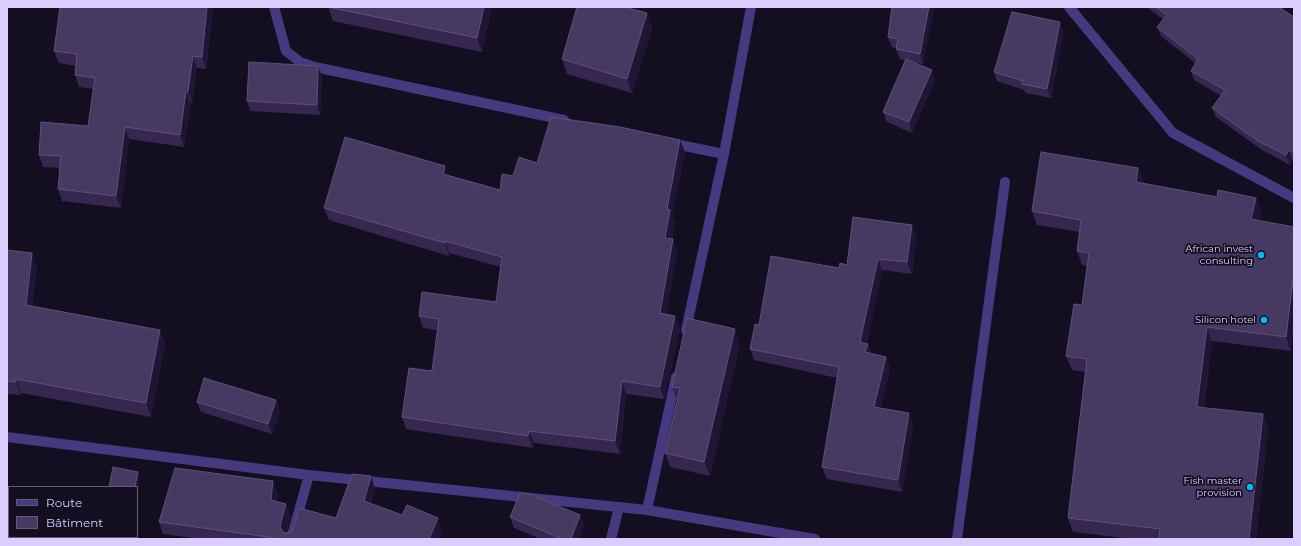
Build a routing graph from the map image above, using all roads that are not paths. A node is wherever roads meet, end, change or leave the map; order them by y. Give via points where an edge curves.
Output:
1 (274, 7) edge
2 (751, 7) edge
3 (1069, 7) edge
4 (577, 123) edge
5 (662, 141) edge
6 (724, 154) junction
7 (1005, 182) dead end
8 (1294, 198) edge
9 (684, 340) edge
10 (679, 363) edge
11 (7, 437) edge
12 (309, 475) junction
13 (619, 507) junction
14 (647, 510) junction
15 (291, 539) edge
16 (611, 539) edge
17 (816, 539) edge
18 (957, 539) edge

1 - 4 street via 286,51 300,62
2 - 6 street
3 - 8 street via 1173,133
5 - 6 street
6 - 9 street
7 - 18 street
10 - 14 street
11 - 12 street
12 - 13 street
12 - 15 street
13 - 14 street
13 - 16 street
14 - 17 street

